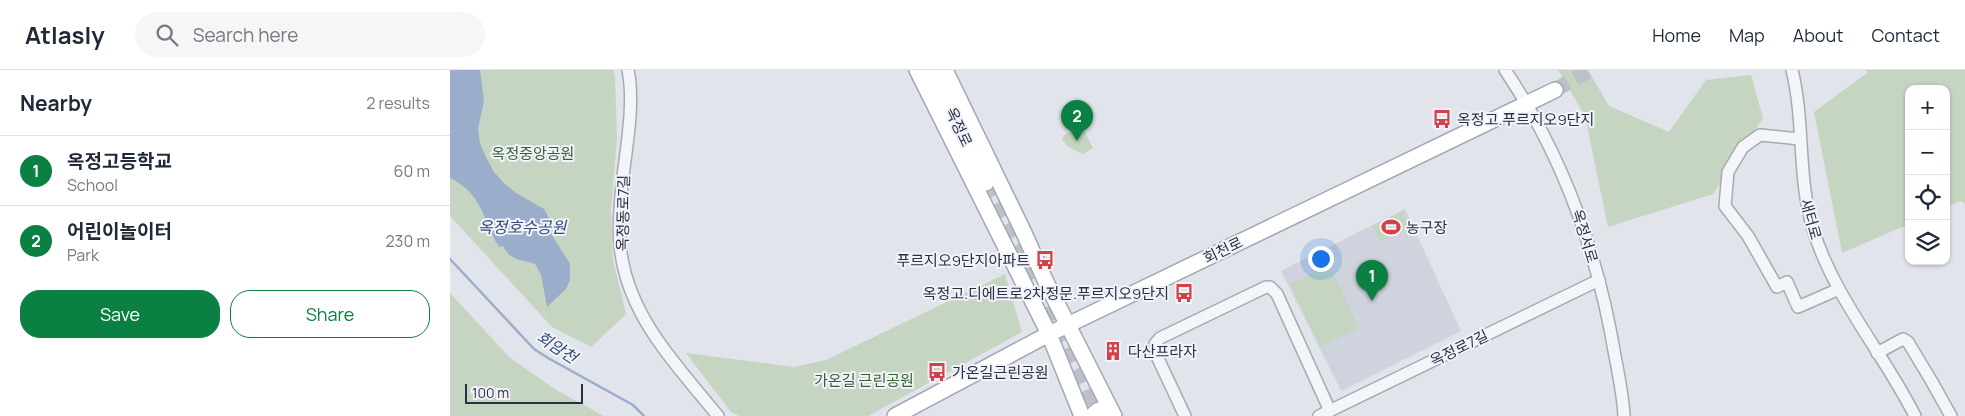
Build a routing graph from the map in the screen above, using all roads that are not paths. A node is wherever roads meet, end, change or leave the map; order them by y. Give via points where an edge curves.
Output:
1 (628, 70) edge
2 (917, 70) edge
3 (932, 70) edge
4 (945, 70) edge
5 (1505, 70) edge
6 (1792, 70) edge
7 (1555, 90) tunnel mouth
8 (1527, 103) junction
9 (1800, 139) junction
10 (986, 183) tunnel mouth
11 (1012, 208) junction
12 (991, 220) junction
13 (1599, 280) junction
14 (1839, 289) junction
15 (1068, 325) junction
16 (1049, 334) junction
17 (1877, 353) junction
18 (1330, 411) junction
19 (718, 416) edge
20 (895, 416) edge
21 (1082, 416) edge
22 (1092, 416) edge
23 (1113, 416) edge
24 (1185, 416) edge
25 (1319, 416) edge
26 (1624, 416) edge
27 (1915, 416) edge
28 (1951, 416) edge

1 - 19 street, 옥정동로7길 via 629,114 620,202 622,260 646,325
2 - 12 main road
3 - 10 main road, 옥정로
4 - 11 main road
5 - 8 street, 옥정서로
6 - 9 street, 새터로 via 1797,91
7 - 8 main road, 회천로
8 - 13 street, 옥정서로 via 1575,203
8 - 15 main road, 회천로
9 - 14 street, 새터로 via 1804,194 1813,229 1827,269
9 - 14 street via 1760,135 1743,147 1728,172 1725,206 1748,236 1777,286 1787,282 1798,307
11 - 12 main road via 1013,213 1007,222 1000,224
11 - 15 main road
12 - 16 main road
13 - 18 street, 옥정로7길
13 - 26 street, 옥정서로 via 1609,320
14 - 17 street, 새터로
15 - 16 main road, 회천로
15 - 23 main road
16 - 20 main road, 회천로
16 - 21 main road
17 - 27 street, 새터로
17 - 28 street via 1897,341 1903,339 1908,342
18 - 24 street via 1277,294 1266,287 1160,338 1155,344 1155,352
18 - 25 street, 옥정로7길
22 - 23 main road via 1102,409

